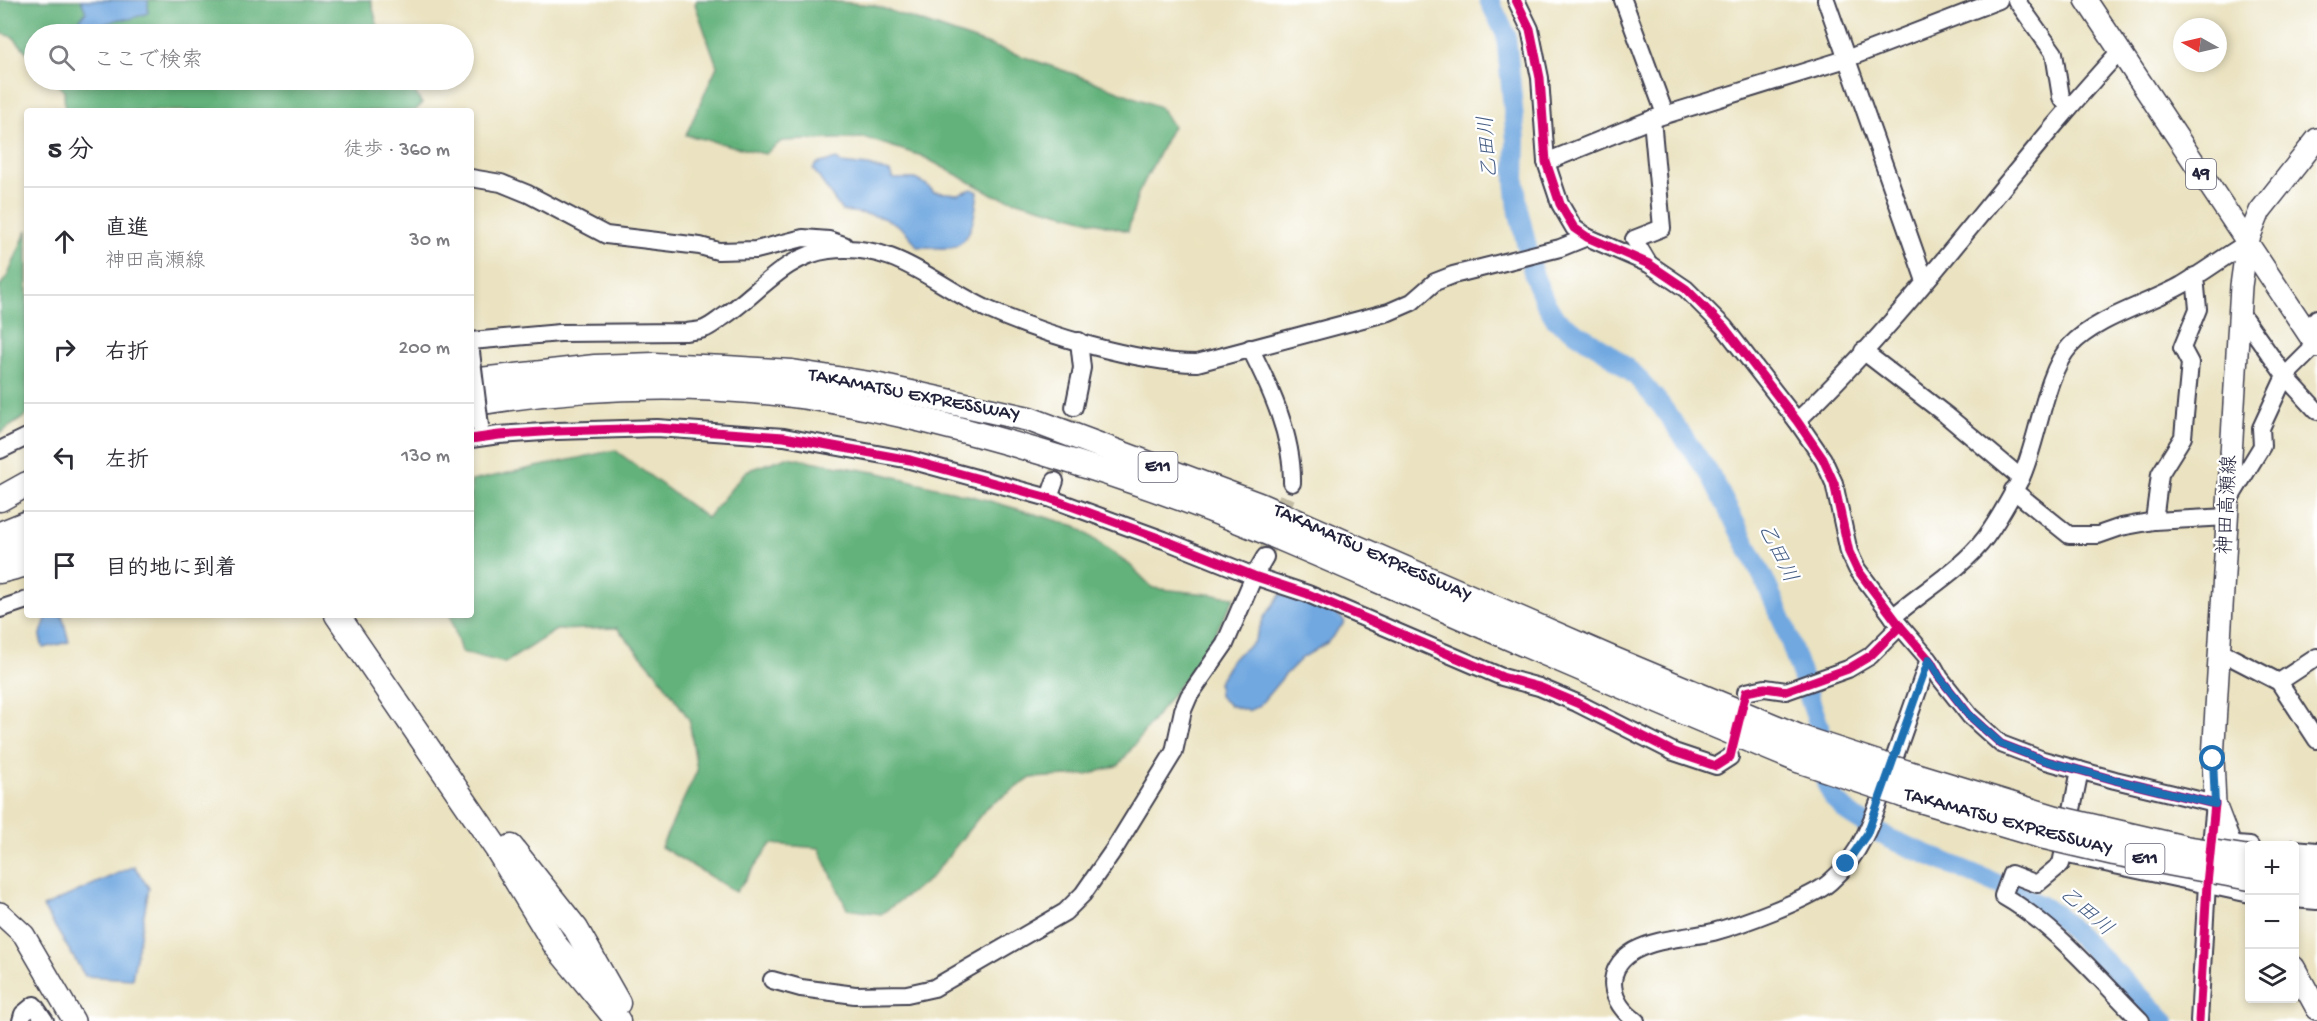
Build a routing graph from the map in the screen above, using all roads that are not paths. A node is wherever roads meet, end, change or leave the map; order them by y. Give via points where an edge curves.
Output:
1 (1516, 0) edge
2 (1623, 0) edge
3 (1826, 0) edge
4 (1995, 0) edge
5 (2016, 0) edge
6 (2086, 0) edge
7 (2121, 50) junction
8 (1845, 59) junction
9 (2068, 108) junction
10 (1658, 117) junction
11 (2317, 139) edge
12 (1546, 162) junction
13 (474, 178) edge
14 (1587, 237) junction
15 (2247, 243) junction
16 (854, 249) junction
17 (1649, 264) junction
18 (2195, 276) junction
19 (1924, 281) junction
20 (2240, 311) junction
21 (2314, 336) edge
22 (474, 341) edge
23 (1079, 341) junction
24 (1250, 348) junction
25 (1863, 351) junction
26 (2285, 376) junction
27 (474, 381) edge
28 (474, 394) edge
29 (474, 404) edge
30 (1074, 407) tunnel mouth
31 (2317, 411) edge
32 (1797, 421) junction
33 (477, 435) edge
34 (24, 438) edge
35 (0, 450) edge
36 (1054, 481) tunnel mouth
37 (1292, 483) tunnel mouth
38 (2017, 484) junction
39 (24, 486) edge
40 (1049, 498) junction
41 (0, 499) edge
42 (2228, 509) junction
43 (2154, 521) junction
44 (24, 524) edge
45 (0, 534) edge
46 (24, 545) edge
47 (0, 555) edge
48 (1265, 557) tunnel mouth
49 (24, 565) edge
50 (0, 571) edge
51 (1254, 576) junction
52 (24, 601) edge
53 (0, 609) edge
54 (339, 618) edge
55 (354, 618) edge
56 (1896, 622) junction
57 (2219, 651) junction
58 (2317, 657) edge
59 (1929, 659) junction
60 (2279, 682) junction
61 (1746, 693) dead end
62 (2317, 740) edge
63 (1801, 749) junction
64 (1730, 757) dead end
65 (2080, 770) junction
66 (2215, 804) junction
67 (2048, 827) junction
68 (2219, 844) junction
69 (2245, 846) edge
70 (2299, 849) edge
71 (2317, 851) edge
72 (2063, 854) junction
73 (2245, 857) edge
74 (2299, 865) edge
75 (2317, 867) edge
76 (2245, 877) edge
77 (2245, 879) edge
78 (2207, 884) junction
79 (2299, 885) edge
80 (2317, 887) edge
81 (2245, 893) edge
82 (2299, 899) edge
83 (2317, 901) edge
84 (0, 913) edge
85 (2299, 975) edge
86 (772, 980) dead end
87 (2317, 1009) edge
88 (69, 1019) edge
89 (21, 1021) edge
90 (45, 1021) edge
91 (618, 1021) edge
92 (630, 1021) edge
93 (1636, 1021) edge
94 (2141, 1021) edge
95 (2199, 1021) edge

1 - 12 street via 1530,29 1540,78
2 - 10 street
3 - 8 street
4 - 8 street
5 - 9 street via 2054,53 2061,97
6 - 7 main road, 49
7 - 9 street
7 - 15 main road, 49
8 - 10 street
8 - 19 street
9 - 19 street
10 - 12 street
10 - 17 street via 1662,228 1634,239
11 - 15 main road, 神田高瀬線 via 2260,211
12 - 14 street via 1560,204 1574,228
13 - 16 street via 501,183 528,194 606,235 718,251 756,250 803,238 829,240
14 - 17 street
14 - 24 street via 1560,248 1453,275 1389,312
15 - 18 street
15 - 20 main road, 神田高瀬線
15 - 21 main road, 49
16 - 22 street via 814,252 785,268 738,308 705,329 560,333
16 - 23 street via 892,256 986,308
17 - 32 street via 1686,289 1724,327
18 - 38 street via 2089,330 2069,347 2051,383 2032,451
18 - 43 street via 2198,309 2182,348 2190,363 2183,437 2160,474
19 - 25 street
20 - 26 street
20 - 42 main road, 神田高瀬線
21 - 26 street
23 - 24 street via 1177,363 1197,363
23 - 30 street via 1082,368
24 - 37 street via 1268,383 1290,451
25 - 32 street
25 - 38 street via 1946,415
26 - 31 street
26 - 42 street via 2261,428 2262,446
27 - 63 highway, TAKAMATSU EXPRESSWAY / E11 via 595,367 737,368 870,384 1029,419 1259,505 1599,654
28 - 33 street, bridge
29 - 63 highway, TAKAMATSU EXPRESSWAY / E11 via 598,389 721,389 787,394 934,422 1116,475 1253,526 1594,675
32 - 56 street via 1834,483 1849,552 1857,569
33 - 40 street via 657,428 784,437 910,459
34 - 35 street
36 - 40 street
38 - 43 street via 2069,535 2098,535
38 - 56 street via 1985,537
39 - 41 highway
40 - 51 street
42 - 43 street
42 - 57 main road, 神田高瀬線
44 - 45 highway
46 - 47 highway
48 - 51 street
49 - 50 highway
51 - 64 street via 1308,594 1502,677 1539,687 1674,752 1716,766
51 - 86 street via 1225,644 1189,696 1174,752 1115,848 1083,894 1065,912 934,988 907,994 855,995
52 - 53 street
54 - 91 highway via 497,849 556,946
55 - 92 highway via 508,843 576,928
56 - 59 street
56 - 61 street via 1870,656 1848,669 1786,691 1765,688
57 - 60 street
57 - 66 main road, 神田高瀬線 via 2213,759
58 - 60 street
59 - 65 street via 1970,716 2001,744
59 - 93 street via 1867,834 1846,864 1830,882 1809,895 1714,932 1653,943 1623,959 1613,984 1623,1012
60 - 62 street
63 - 67 highway, TAKAMATSU EXPRESSWAY / E11, bridge
65 - 66 street
65 - 72 street
66 - 68 main road, 神田高瀬線
67 - 73 highway, TAKAMATSU EXPRESSWAY / E11, bridge
67 - 76 highway, TAKAMATSU EXPRESSWAY / E11, bridge via 2114,853
68 - 69 street
68 - 77 main road, 神田高瀬線
68 - 78 street
70 - 71 street
72 - 78 street
72 - 94 street via 2061,864 2037,884 2011,874 2003,896 2025,908
74 - 75 highway
78 - 81 street
78 - 95 street
79 - 80 highway
82 - 83 street
84 - 88 main road via 24,935
85 - 87 main road
89 - 90 street via 34,1005

